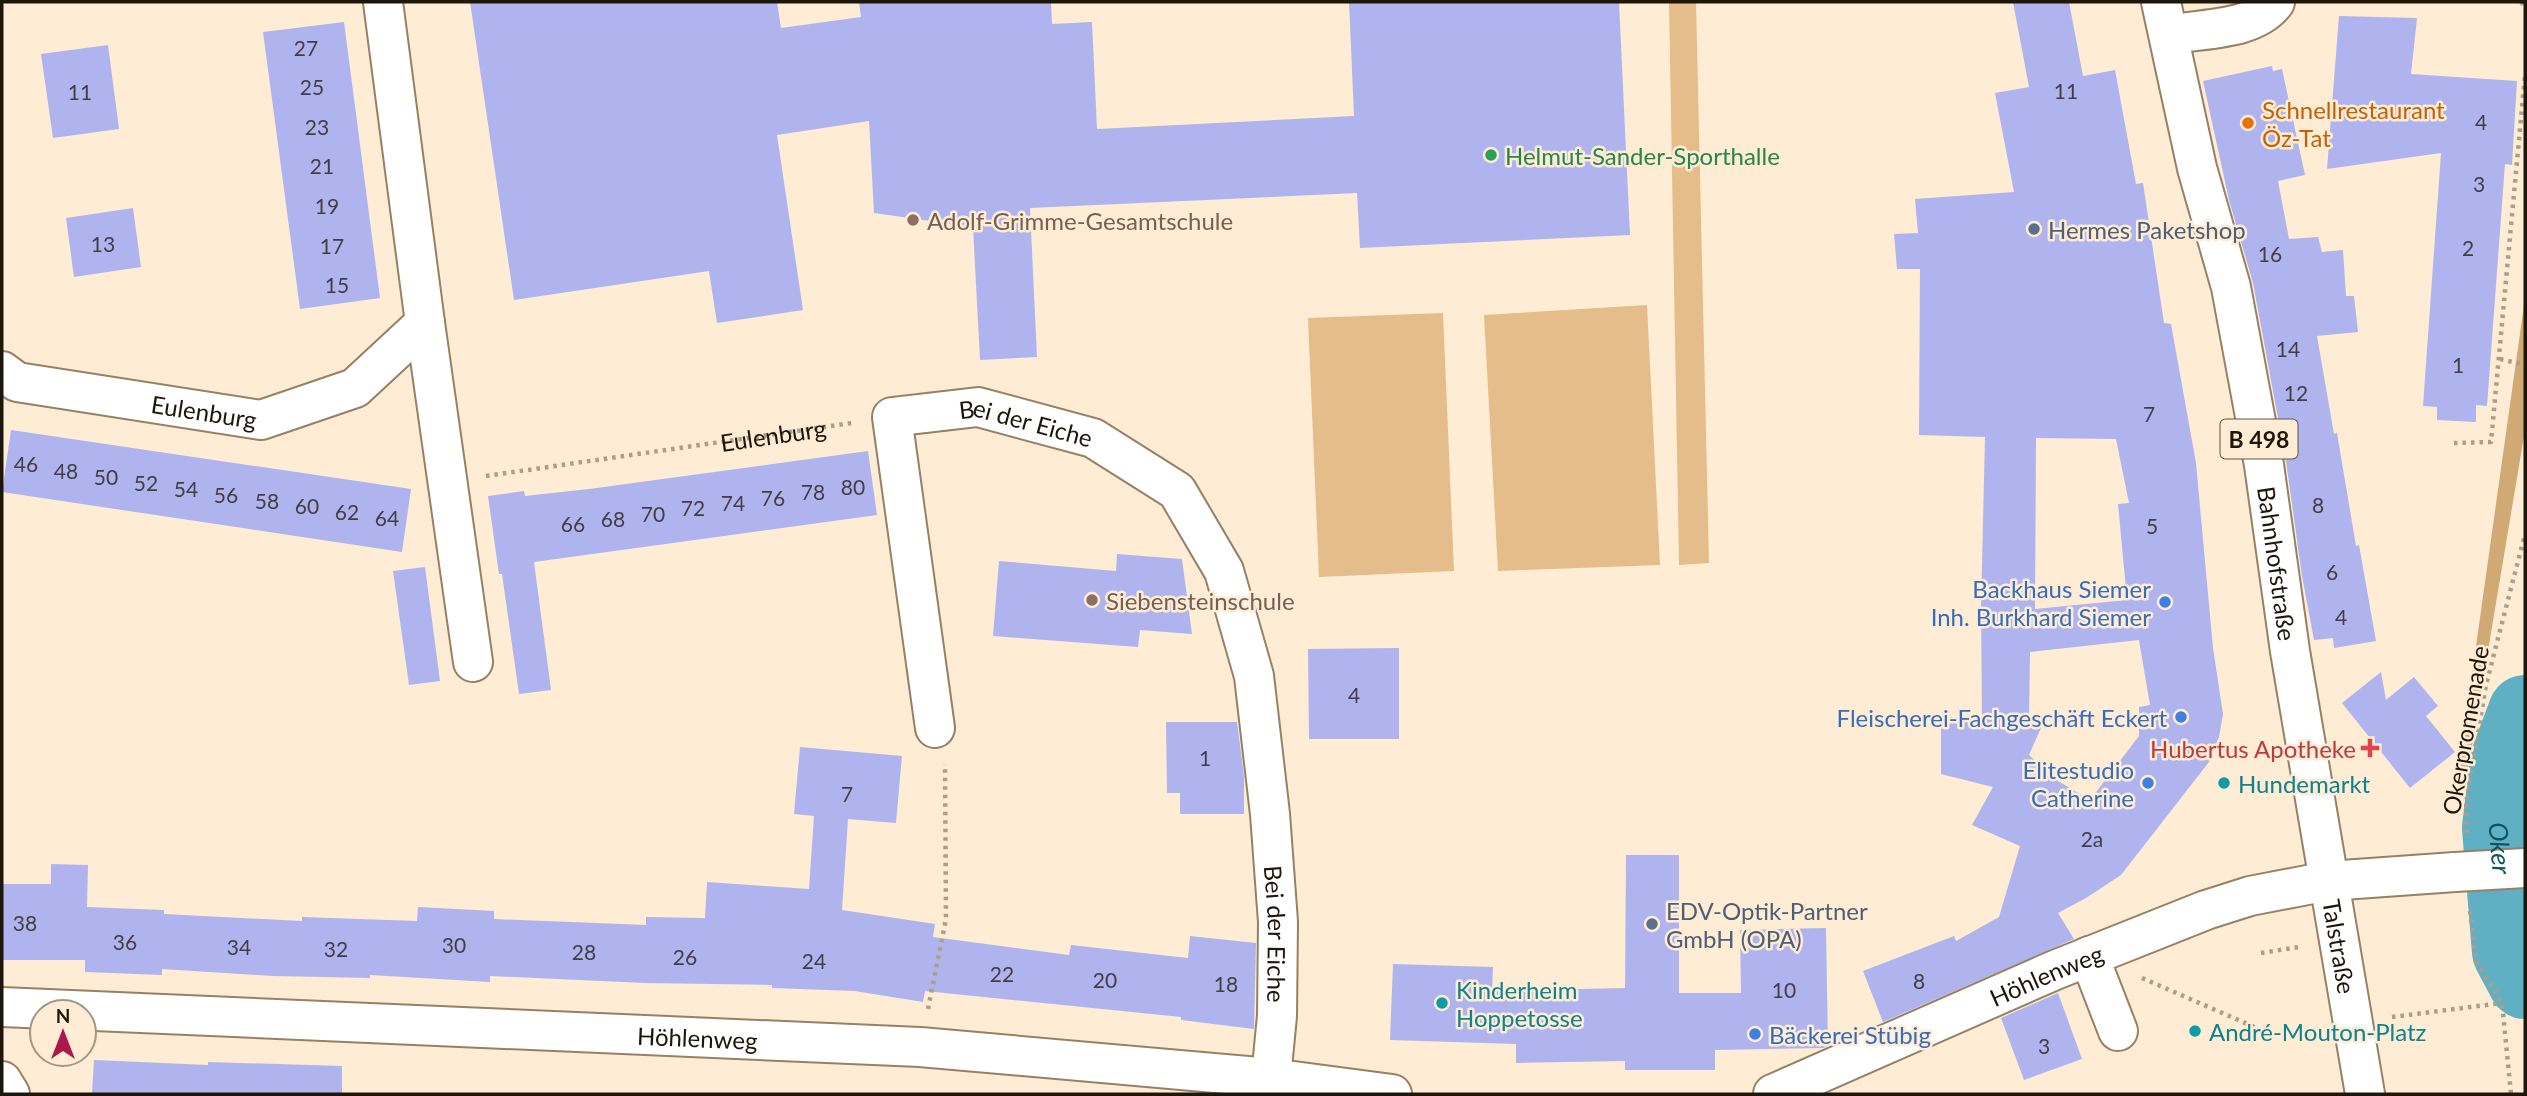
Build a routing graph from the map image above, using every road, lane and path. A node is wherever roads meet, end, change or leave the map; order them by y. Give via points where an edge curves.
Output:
1 (383, 2) edge
2 (2275, 2) edge
3 (2521, 2) edge
4 (2525, 6) edge
5 (2165, 18) edge
6 (2525, 75) edge
7 (425, 323) junction
8 (2500, 359) junction
9 (2525, 365) edge
10 (2, 371) edge
11 (892, 417) junction
12 (2454, 443) dead end
13 (447, 481) junction
14 (2525, 534) edge
15 (473, 662) dead end
16 (935, 729) joint
17 (2525, 868) edge
18 (2464, 870) junction
19 (2328, 881) junction
20 (2089, 956) junction
21 (2502, 1003) junction
22 (2, 1007) edge
23 (2391, 1018) dead end
24 (2118, 1031) dead end
25 (2275, 1036) dead end
26 (920, 1047) junction
27 (1271, 1078) junction
28 (2, 1081) edge
29 (10, 1094) edge
30 (1373, 1094) edge
31 (1773, 1094) edge
32 (2365, 1094) edge
33 (2511, 1094) edge

1 - 7 street
2 - 5 street via 2267,13 2232,26
3 - 4 path
5 - 19 street, Bahnhofstraße / B 498 via 2197,168 2234,301
6 - 8 path
7 - 10 street, Eulenburg via 355,388 261,420 17,382
7 - 13 street
8 - 9 path
8 - 12 path via 2491,442
11 - 13 path, Eulenburg
11 - 16 street
11 - 27 street, Bei der Eiche via 978,408 1093,438 1177,491 1224,571 1254,676 1269,814 1278,922
13 - 15 street
14 - 18 path, Okerpromenade via 2486,685 2466,802
16 - 26 path via 945,741 946,919
17 - 18 street, Höhlenweg, bridge
18 - 19 street, Höhlenweg
18 - 21 path, Okerpromenade via 2476,961
19 - 20 street, Höhlenweg via 2250,896
19 - 32 street, Talstraße / B 498
20 - 24 street
20 - 25 path
20 - 31 street, Höhlenweg
21 - 23 path
21 - 33 path, Okerpromenade
22 - 26 street, Höhlenweg
26 - 27 street, Höhlenweg
27 - 30 street, Höhlenweg
28 - 29 street

